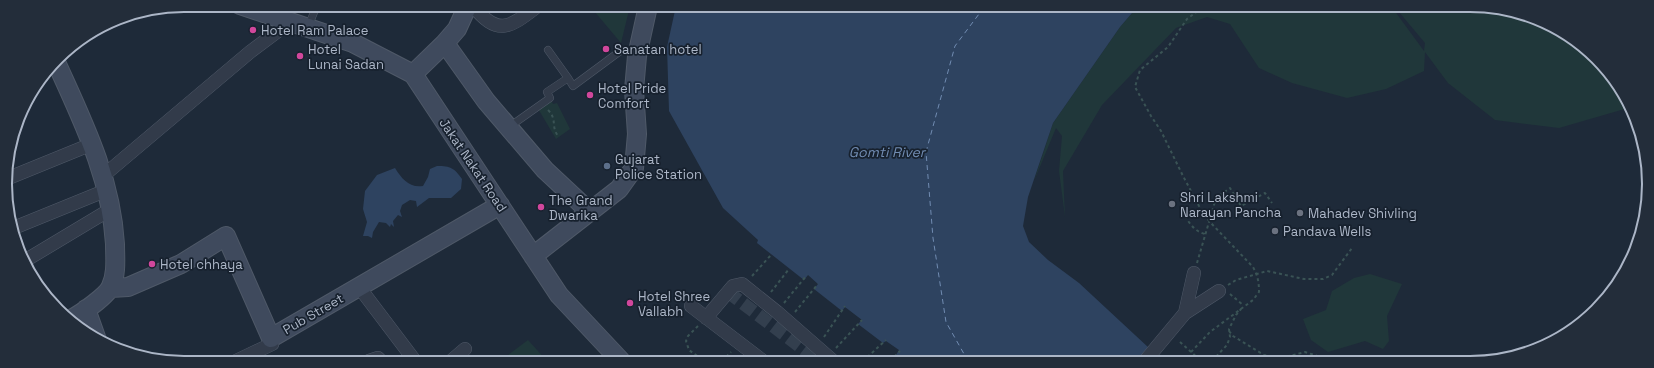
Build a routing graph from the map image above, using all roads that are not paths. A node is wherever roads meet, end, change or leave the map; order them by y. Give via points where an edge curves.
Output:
1 (261, 12) edge
2 (314, 12) edge
3 (465, 12) edge
4 (479, 12) edge
5 (529, 12) edge
6 (647, 12) edge
7 (290, 22) junction
8 (308, 28) junction
9 (444, 44) junction
10 (548, 50) dead end
11 (619, 52) dead end
12 (58, 67) edge
13 (413, 74) junction
14 (568, 78) junction
15 (508, 128) junction
16 (92, 144) junction
17 (12, 176) edge
18 (105, 183) junction
19 (500, 205) junction
20 (111, 209) junction
21 (590, 212) junction
22 (17, 226) edge
23 (533, 256) junction
24 (29, 258) edge
25 (1194, 273) road end
26 (359, 287) junction
27 (111, 288) junction
28 (1221, 290) road end
29 (691, 306) dead end
30 (79, 314) edge
31 (706, 318) junction
32 (1181, 318) junction
33 (87, 326) edge
34 (271, 338) junction
35 (465, 349) dead end
36 (247, 356) edge
37 (411, 356) edge
38 (457, 356) edge
39 (615, 356) edge
40 (755, 356) edge
41 (826, 356) edge
42 (1150, 356) edge

1 - 7 main road
2 - 8 lane
3 - 9 main road via 457,29
4 - 5 street via 488,22 502,27 510,26
6 - 21 main road via 637,56 637,134 634,168 619,189
7 - 8 main road
7 - 18 street via 250,52
8 - 13 main road via 353,43
9 - 13 main road
9 - 15 main road
10 - 14 lane
11 - 14 lane via 573,86
12 - 16 main road
13 - 19 main road, Jakat Nakat Road
14 - 15 lane via 547,92 550,98
15 - 21 main road via 545,170
16 - 17 street
16 - 18 main road
18 - 20 main road
18 - 22 street
19 - 23 main road, Jakat Nakat Road
19 - 26 main road, Pub Street
20 - 24 street
20 - 27 main road via 116,267
21 - 23 main road
23 - 39 main road, Jakat Nakat Road via 559,295
25 - 32 street
26 - 34 main road, Pub Street
26 - 37 street
27 - 30 main road
27 - 34 main road, Pub Street via 128,287 181,264 226,236
28 - 32 street
29 - 31 street
30 - 33 main road
31 - 40 street
31 - 41 street via 733,286 745,285
32 - 42 street
34 - 36 street via 272,344
35 - 38 street

